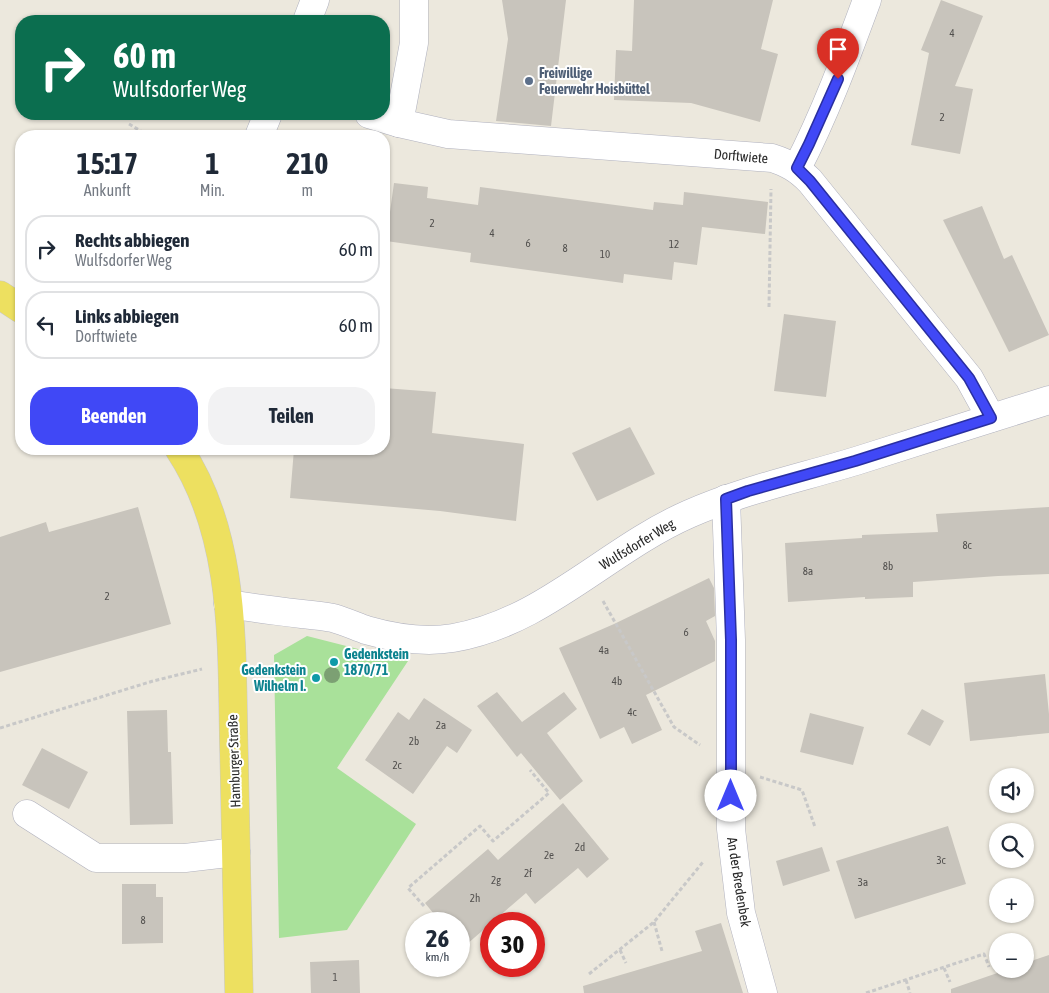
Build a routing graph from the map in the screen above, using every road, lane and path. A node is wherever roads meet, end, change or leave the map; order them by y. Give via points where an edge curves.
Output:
1 (315, 0) edge
2 (414, 0) edge
3 (867, 0) edge
4 (309, 15) edge
5 (389, 120) edge
6 (399, 123) junction
7 (129, 124) dead end
8 (139, 130) edge
9 (772, 158) junction
10 (797, 168) junction
11 (0, 295) edge
12 (15, 305) edge
13 (769, 307) dead end
14 (1049, 400) edge
15 (991, 418) junction
16 (183, 455) edge
17 (726, 499) junction
18 (588, 574) junction
19 (228, 604) junction
20 (231, 661) junction
21 (0, 728) edge
22 (731, 767) junction
23 (530, 770) dead end
24 (27, 814) dead end
25 (815, 827) dead end
26 (731, 829) junction
27 (236, 852) junction
28 (424, 906) dead end
29 (654, 922) junction
30 (620, 950) junction
31 (662, 951) dead end
32 (626, 963) dead end
33 (989, 967) dead end
34 (944, 968) junction
35 (589, 974) dead end
36 (906, 980) junction
37 (950, 982) dead end
38 (239, 993) edge
39 (763, 993) edge
40 (867, 993) edge
41 (910, 993) edge

1 - 4 street
2 - 6 street via 414,43
3 - 10 street via 838,79
5 - 6 street, Dorftwiete
6 - 9 street, Dorftwiete via 448,134 487,138
7 - 8 path
9 - 10 street, Dorftwiete
9 - 13 path
10 - 15 street, Dorftwiete via 969,378
11 - 12 main road
14 - 15 street, Wulfsdorfer Weg
15 - 17 street, Wulfsdorfer Weg
16 - 19 main road, Hamburger Straße via 212,516
17 - 18 street, Wulfsdorfer Weg via 660,528
17 - 22 street, An der Bredenbek
18 - 19 street, Wulfsdorfer Weg via 543,603 500,624 445,639 411,640 332,618
18 - 22 path via 674,727
19 - 20 main road, Hamburger Straße
20 - 21 path via 153,681
20 - 27 main road, Hamburger Straße
22 - 25 path via 802,790
22 - 26 street, An der Bredenbek
23 - 28 path via 549,792 493,841 480,826 408,888
24 - 27 street via 96,858 185,858
26 - 29 path
26 - 39 street, An der Bredenbek via 741,913
27 - 38 main road, Hamburger Straße
29 - 30 path
29 - 31 path
30 - 32 path
30 - 35 path
33 - 34 path via 984,954
34 - 36 path
34 - 37 path
36 - 40 path
36 - 41 path

